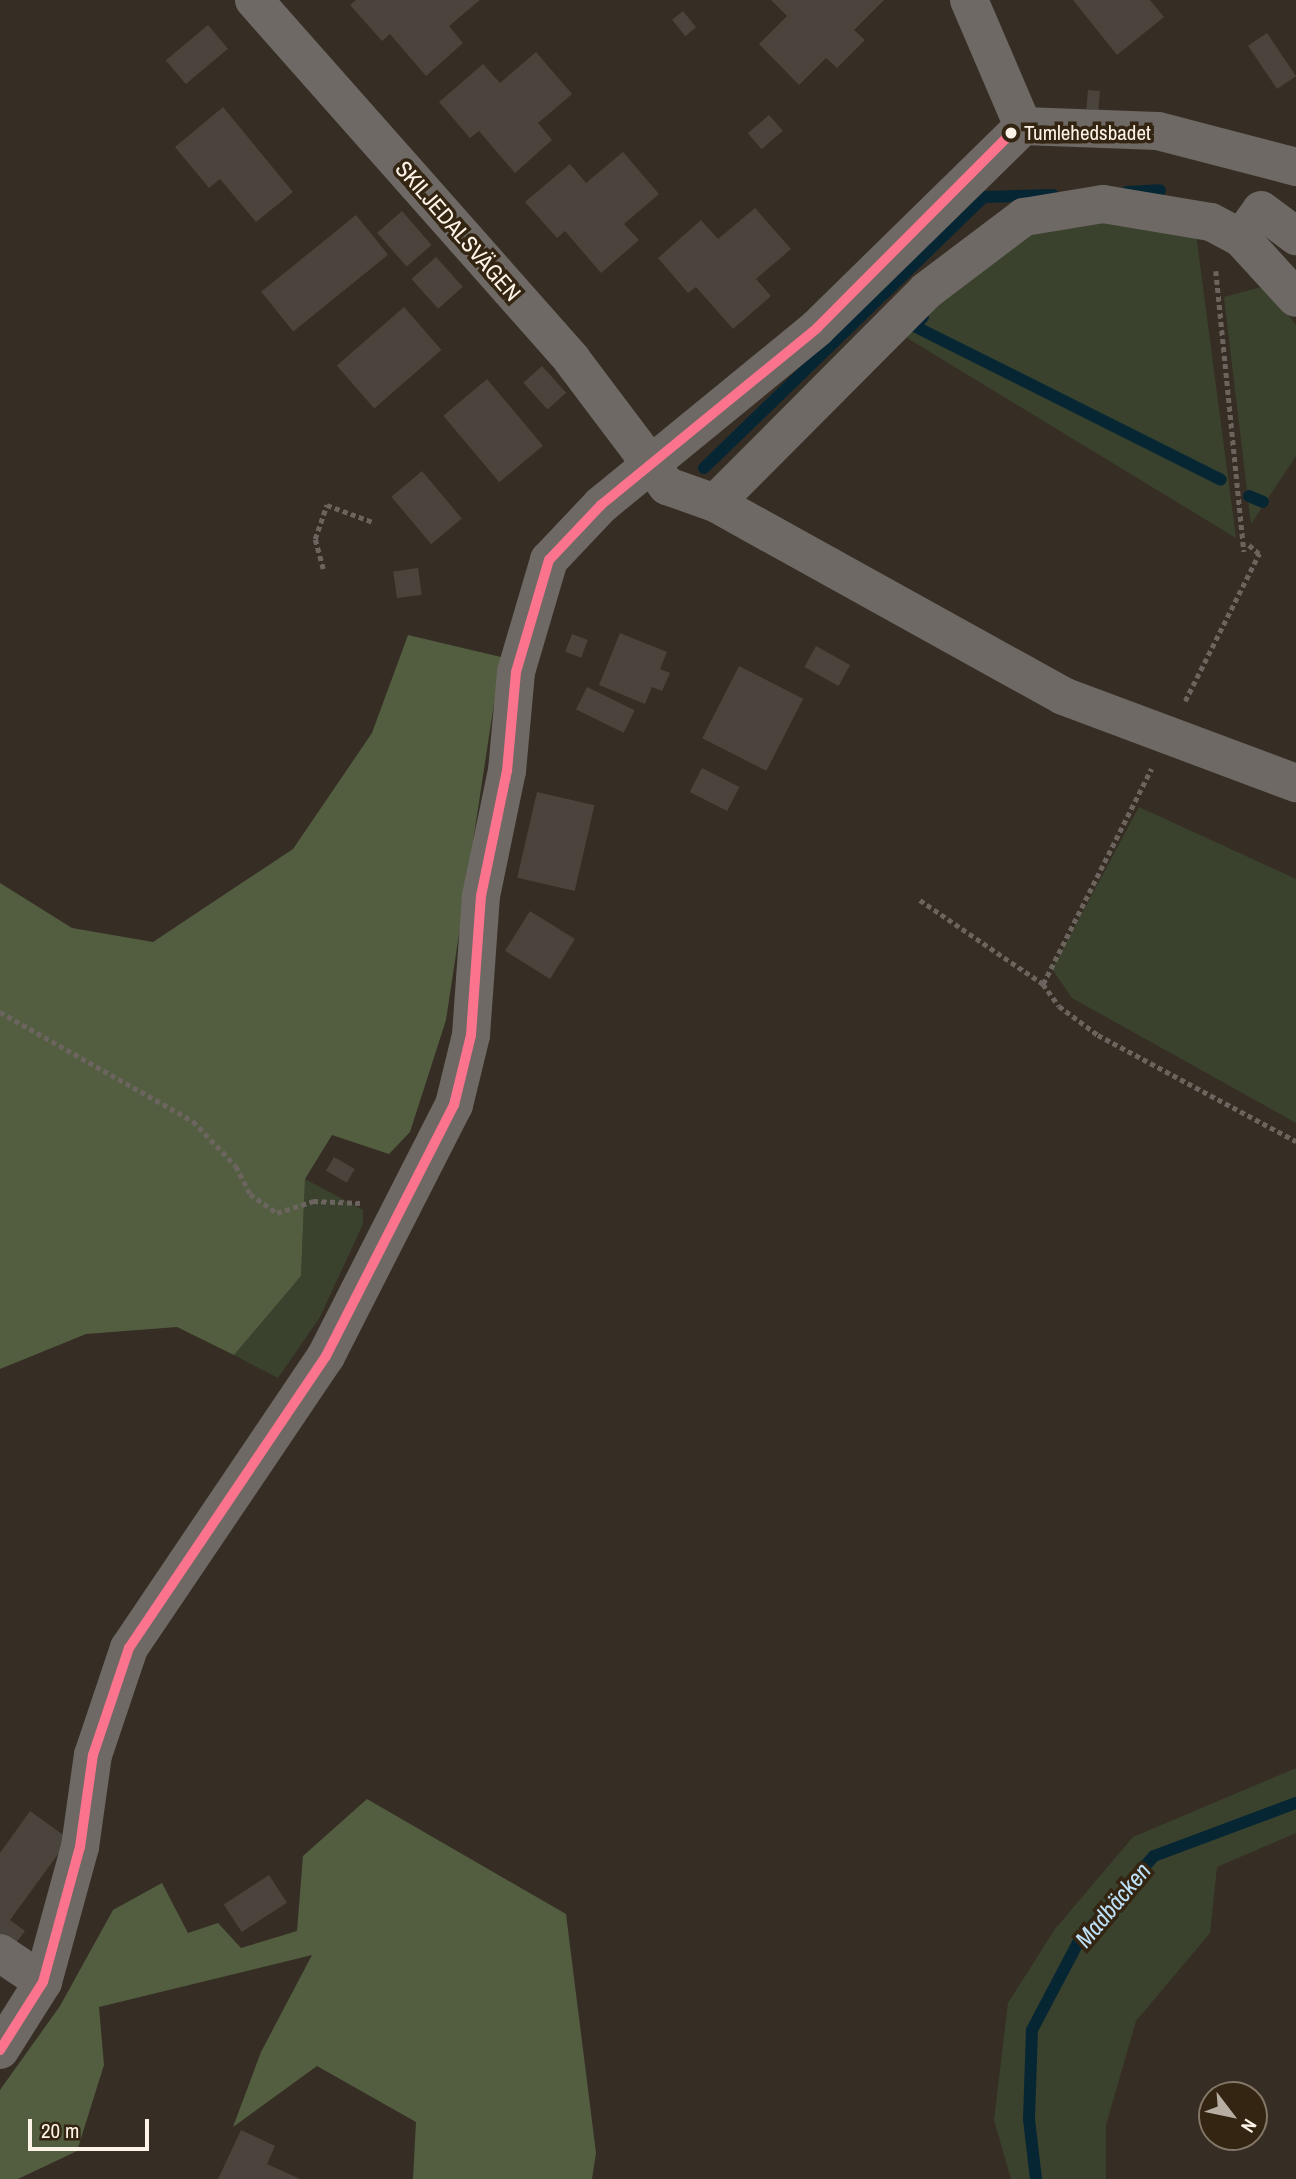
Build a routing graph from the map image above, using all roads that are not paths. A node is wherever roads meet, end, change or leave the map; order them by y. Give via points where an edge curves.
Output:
1 (254, 0) edge
2 (969, 0) edge
3 (1023, 126) junction
4 (1296, 167) edge
5 (1226, 230) junction
6 (1296, 236) edge
7 (1296, 298) edge
8 (652, 469) junction
9 (715, 503) junction
10 (1296, 783) edge
11 (0, 1953) edge
12 (43, 1982) junction
13 (0, 2050) edge

1 - 8 street, SKILJEDALSVÄGEN via 572,360
2 - 3 street
3 - 4 street via 1158,131
3 - 8 street via 817,328
5 - 6 street via 1261,210
5 - 7 street
5 - 9 street via 1103,204 1024,217 926,290
8 - 9 street, SKILJEDALSVÄGEN via 667,486
8 - 12 street via 601,505 539,580 516,672 507,771 481,896 467,1063 454,1105 326,1356 149,1613 111,1688 80,1847
9 - 10 street, SKILJEDALSVÄGEN via 1063,696
11 - 12 street
12 - 13 street

